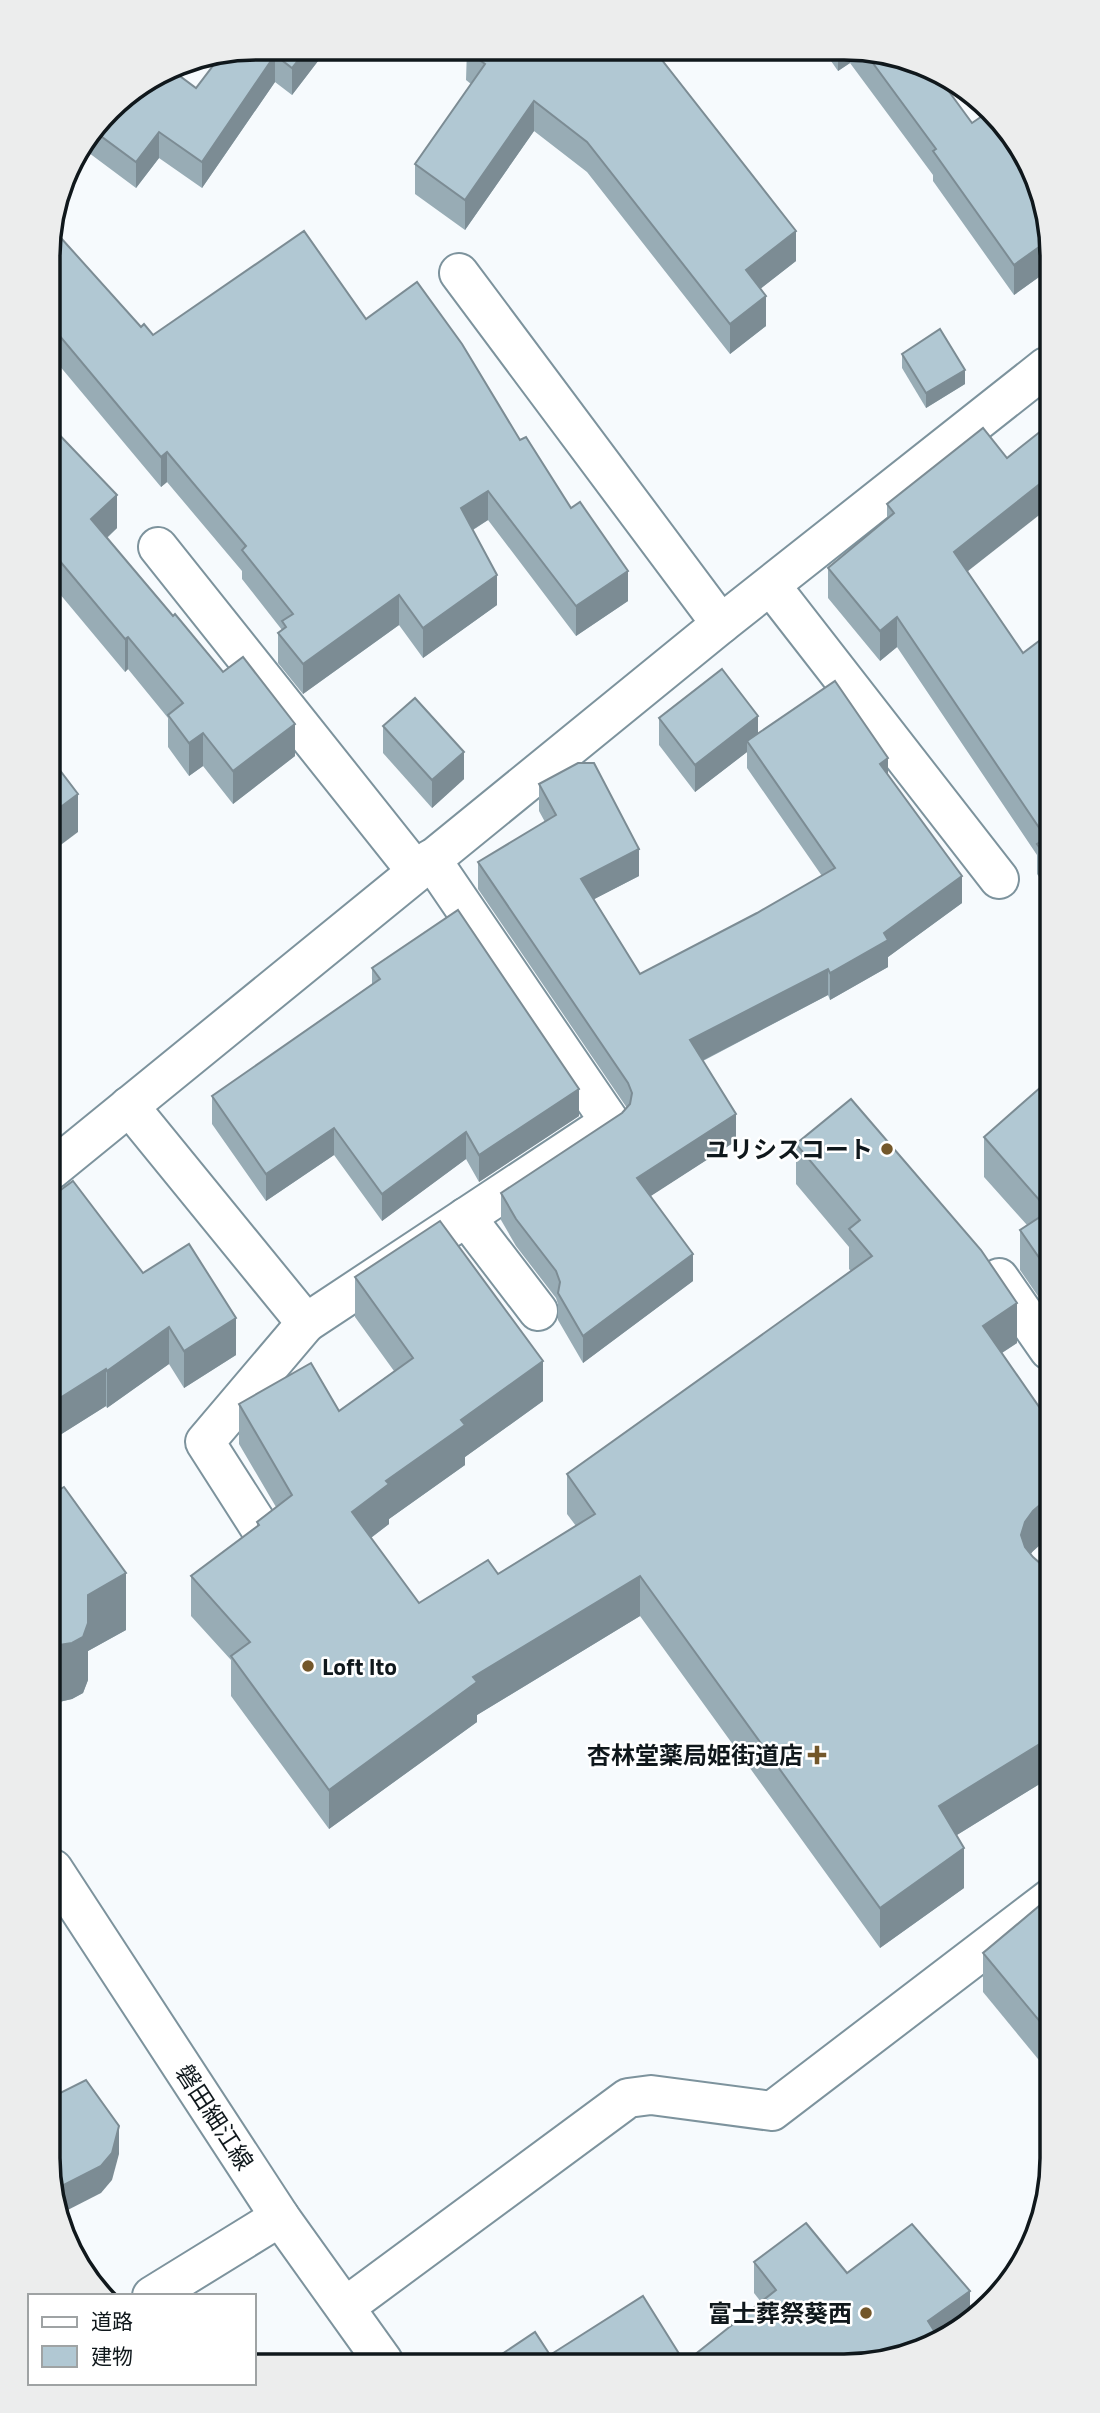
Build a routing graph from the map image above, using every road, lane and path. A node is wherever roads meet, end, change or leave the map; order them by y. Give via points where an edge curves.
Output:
1 (459, 273) dead end
2 (1040, 375) edge
3 (158, 547) dead end
4 (771, 586) junction
5 (721, 624) junction
6 (423, 865) junction
7 (999, 879) dead end
8 (129, 1106) junction
9 (60, 1163) edge
10 (466, 1217) junction
11 (999, 1278) edge
12 (538, 1311) dead end
13 (306, 1323) junction
14 (1040, 1337) edge
15 (260, 1528) edge
16 (59, 1878) edge
17 (1040, 1906) edge
18 (280, 2217) junction
19 (155, 2294) edge
20 (345, 2307) junction
21 (378, 2354) edge

1 - 5 street
2 - 4 street
3 - 6 street
4 - 5 street
4 - 7 street
5 - 6 street
6 - 8 street
6 - 10 street via 610,1122
8 - 9 street
8 - 13 street
10 - 12 street
10 - 13 street
11 - 14 street
13 - 15 street via 205,1442
16 - 18 street, 磐田細江線
17 - 20 street via 772,2111 651,2095 628,2098
18 - 19 street
18 - 20 street, 磐田細江線
20 - 21 street, 磐田細江線

